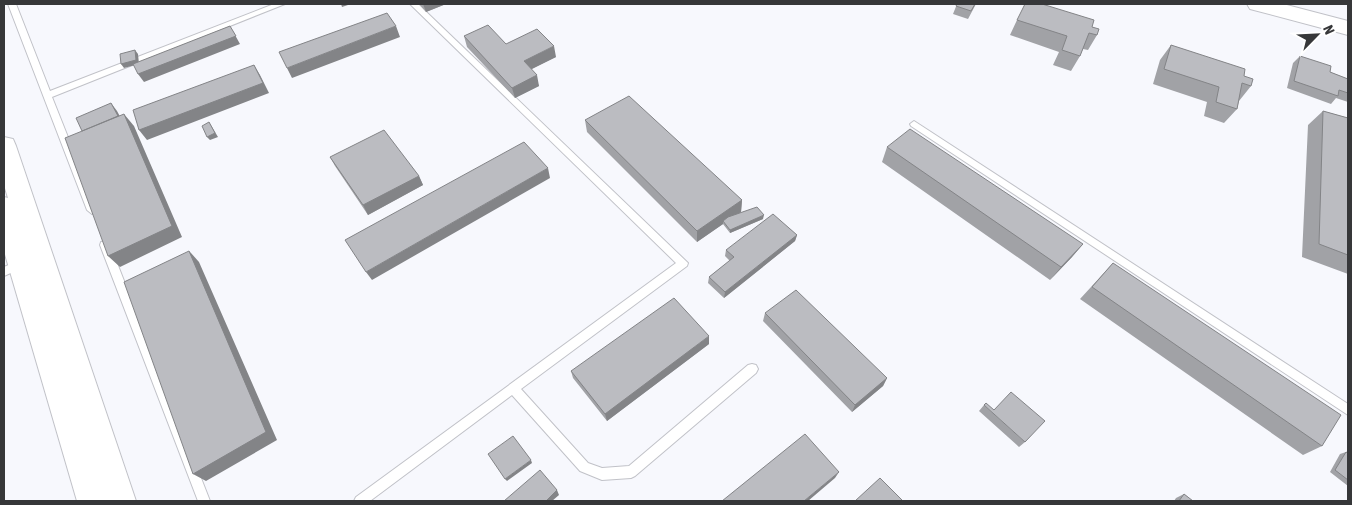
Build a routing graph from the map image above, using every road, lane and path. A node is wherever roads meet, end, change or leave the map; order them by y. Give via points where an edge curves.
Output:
1 (12, 4) edge
2 (281, 4) edge
3 (414, 4) edge
4 (1258, 4) edge
5 (1291, 4) edge
6 (1348, 20) edge
7 (1348, 28) edge
8 (48, 95) junction
9 (914, 124) dead end
10 (4, 146) edge
11 (4, 207) edge
12 (12, 268) edge
13 (752, 369) dead end
14 (513, 388) junction
15 (1348, 410) edge
16 (94, 501) edge
17 (119, 501) edge
18 (204, 501) edge
19 (360, 501) edge

1 - 8 lane
2 - 8 lane
3 - 14 lane via 683,263
4 - 7 main road
5 - 6 main road
8 - 18 lane
9 - 15 lane
10 - 17 main road
11 - 12 main road
12 - 16 main road
13 - 14 lane via 631,472 602,474 584,467
14 - 19 lane

